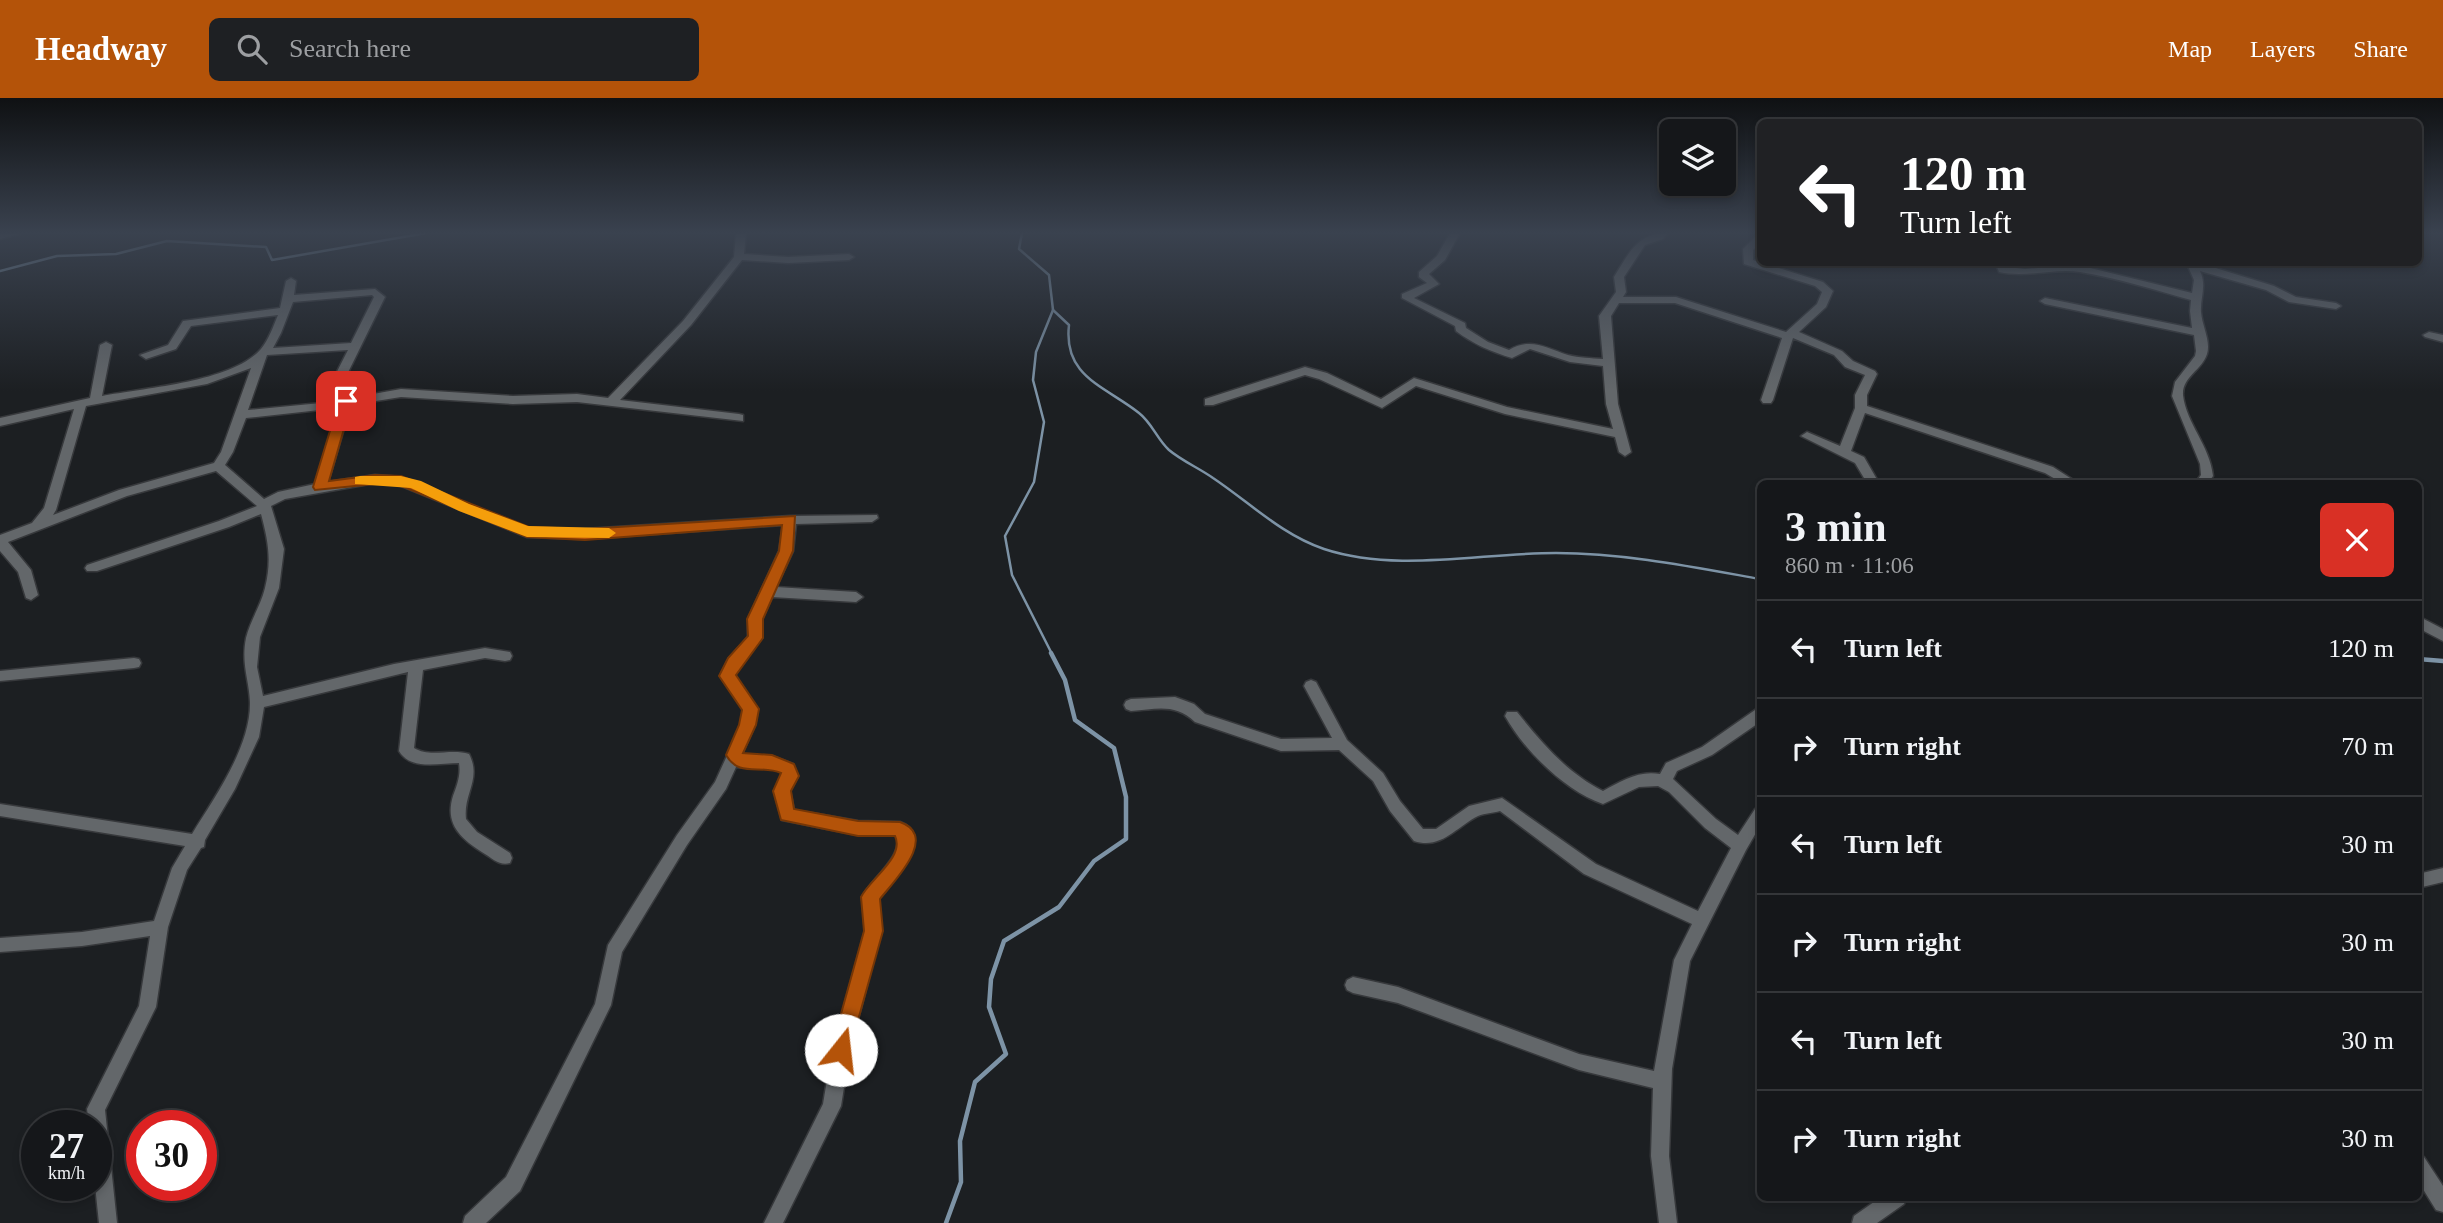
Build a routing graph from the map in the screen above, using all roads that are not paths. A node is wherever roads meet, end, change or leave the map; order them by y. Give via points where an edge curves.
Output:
1 (291, 286) edge
2 (717, 286) edge
3 (1430, 286) edge
4 (1620, 286) edge
5 (1821, 286) edge
6 (2148, 286) edge
7 (2199, 286) edge
8 (2262, 286) edge
9 (2198, 298) junction
10 (290, 299) junction
11 (1617, 300) junction
12 (2045, 301) dead end
13 (2336, 306) dead end
14 (284, 311) junction
15 (2200, 333) junction
16 (1790, 335) junction
17 (2429, 335) dead end
18 (2443, 339) edge
19 (106, 345) dead end
20 (356, 346) junction
21 (262, 354) junction
22 (146, 355) dead end
23 (1609, 363) junction
24 (1766, 400) dead end
25 (95, 401) junction
26 (346, 401) junction
27 (612, 401) junction
28 (1209, 402) dead end
29 (80, 404) junction
30 (325, 407) junction
31 (1861, 408) junction
32 (241, 415) junction
33 (739, 418) dead end
34 (0, 422) edge
35 (1620, 434) junction
36 (1807, 436) dead end
37 (1625, 452) dead end
38 (1844, 453) junction
39 (218, 466) junction
40 (1871, 480) edge
41 (2067, 480) edge
42 (2208, 480) edge
43 (320, 487) junction
44 (265, 505) junction
45 (872, 518) dead end
46 (790, 520) junction
47 (35, 526) junction
48 (0, 541) edge
49 (92, 568) dead end
50 (770, 592) junction
51 (31, 595) dead end
52 (856, 597) dead end
53 (2422, 623) edge
54 (2443, 636) edge
55 (505, 656) dead end
56 (134, 663) dead end
57 (416, 666) junction
58 (0, 676) edge
59 (1311, 686) dead end
60 (257, 703) junction
61 (1131, 705) dead end
62 (1512, 716) dead end
63 (1757, 716) edge
64 (1342, 744) junction
65 (734, 755) junction
66 (1665, 781) junction
67 (0, 810) edge
68 (1757, 819) edge
69 (198, 842) junction
70 (1740, 845) junction
71 (504, 858) dead end
72 (2443, 875) edge
73 (2422, 880) edge
74 (1702, 921) junction
75 (160, 928) junction
76 (0, 945) edge
77 (1353, 985) dead end
78 (1663, 1082) junction
79 (2422, 1169) edge
80 (1891, 1201) edge
81 (2443, 1203) edge
82 (108, 1223) edge
83 (472, 1223) edge
84 (773, 1223) edge
85 (1668, 1223) edge
86 (1861, 1223) edge

1 - 10 street
2 - 27 street
3 - 23 street via 1406,296 1499,351 1512,354 1522,346 1536,346 1586,362
4 - 11 street
5 - 16 street via 1828,290 1822,305
6 - 9 street
7 - 9 street
8 - 13 street via 2293,300
9 - 15 street via 2195,311
10 - 14 street
10 - 20 street via 375,292 380,297
11 - 16 street via 1676,300
11 - 23 street via 1605,316
12 - 15 street
14 - 21 street
14 - 22 street via 187,323 172,347
15 - 42 street via 2201,356 2178,393 2187,424 2205,455
16 - 24 street
16 - 31 street via 1838,353 1871,374 1861,395
17 - 18 street
19 - 25 street
20 - 21 street
20 - 30 street
21 - 25 street via 226,375
21 - 32 street
23 - 35 street
25 - 29 street
26 - 27 street via 401,393
26 - 30 street
26 - 43 street
27 - 33 street
28 - 35 street via 1305,371 1382,404 1414,382 1505,410
29 - 34 street
29 - 47 street via 50,510
30 - 32 street
31 - 38 street
31 - 41 street via 2049,470
32 - 39 street
35 - 37 street
36 - 38 street
38 - 40 street via 1860,460
39 - 44 street
39 - 47 street
43 - 44 street via 282,495
43 - 46 street via 375,479 401,481 527,532 585,534
44 - 49 street via 224,524
44 - 60 street via 277,549 272,588 252,644 250,667
45 - 46 street
46 - 50 street via 786,551
47 - 48 street
48 - 51 street via 24,570
50 - 52 street
50 - 65 street via 755,619 755,638 727,676 751,709
53 - 54 street
55 - 57 street via 475,654
56 - 58 street
57 - 60 street
57 - 71 street via 406,751 424,759 464,758 468,768 456,813 459,823
59 - 64 street
60 - 69 street via 252,737
61 - 64 street via 1175,704 1200,718 1281,746
62 - 66 street via 1555,768 1595,795 1603,798 1639,780
63 - 66 street via 1736,734 1671,767
64 - 74 street via 1378,777 1419,836 1439,835 1474,811 1502,804 1590,869
65 - 83 street via 721,785 614,950 603,1005 513,1184
65 - 84 street via 741,763 772,762 788,768 790,776 782,791 787,815 858,828 900,829 906,837 906,852 870,897 873,931 841,1050 832,1106
66 - 70 street via 1687,795 1699,813
67 - 69 street
68 - 70 street
69 - 75 street via 180,868
70 - 74 street
72 - 73 street
74 - 78 street via 1682,960
75 - 76 street
75 - 82 street via 147,1007 96,1109
77 - 78 street via 1398,995 1579,1062
78 - 85 street via 1660,1156
79 - 81 street
80 - 86 street

